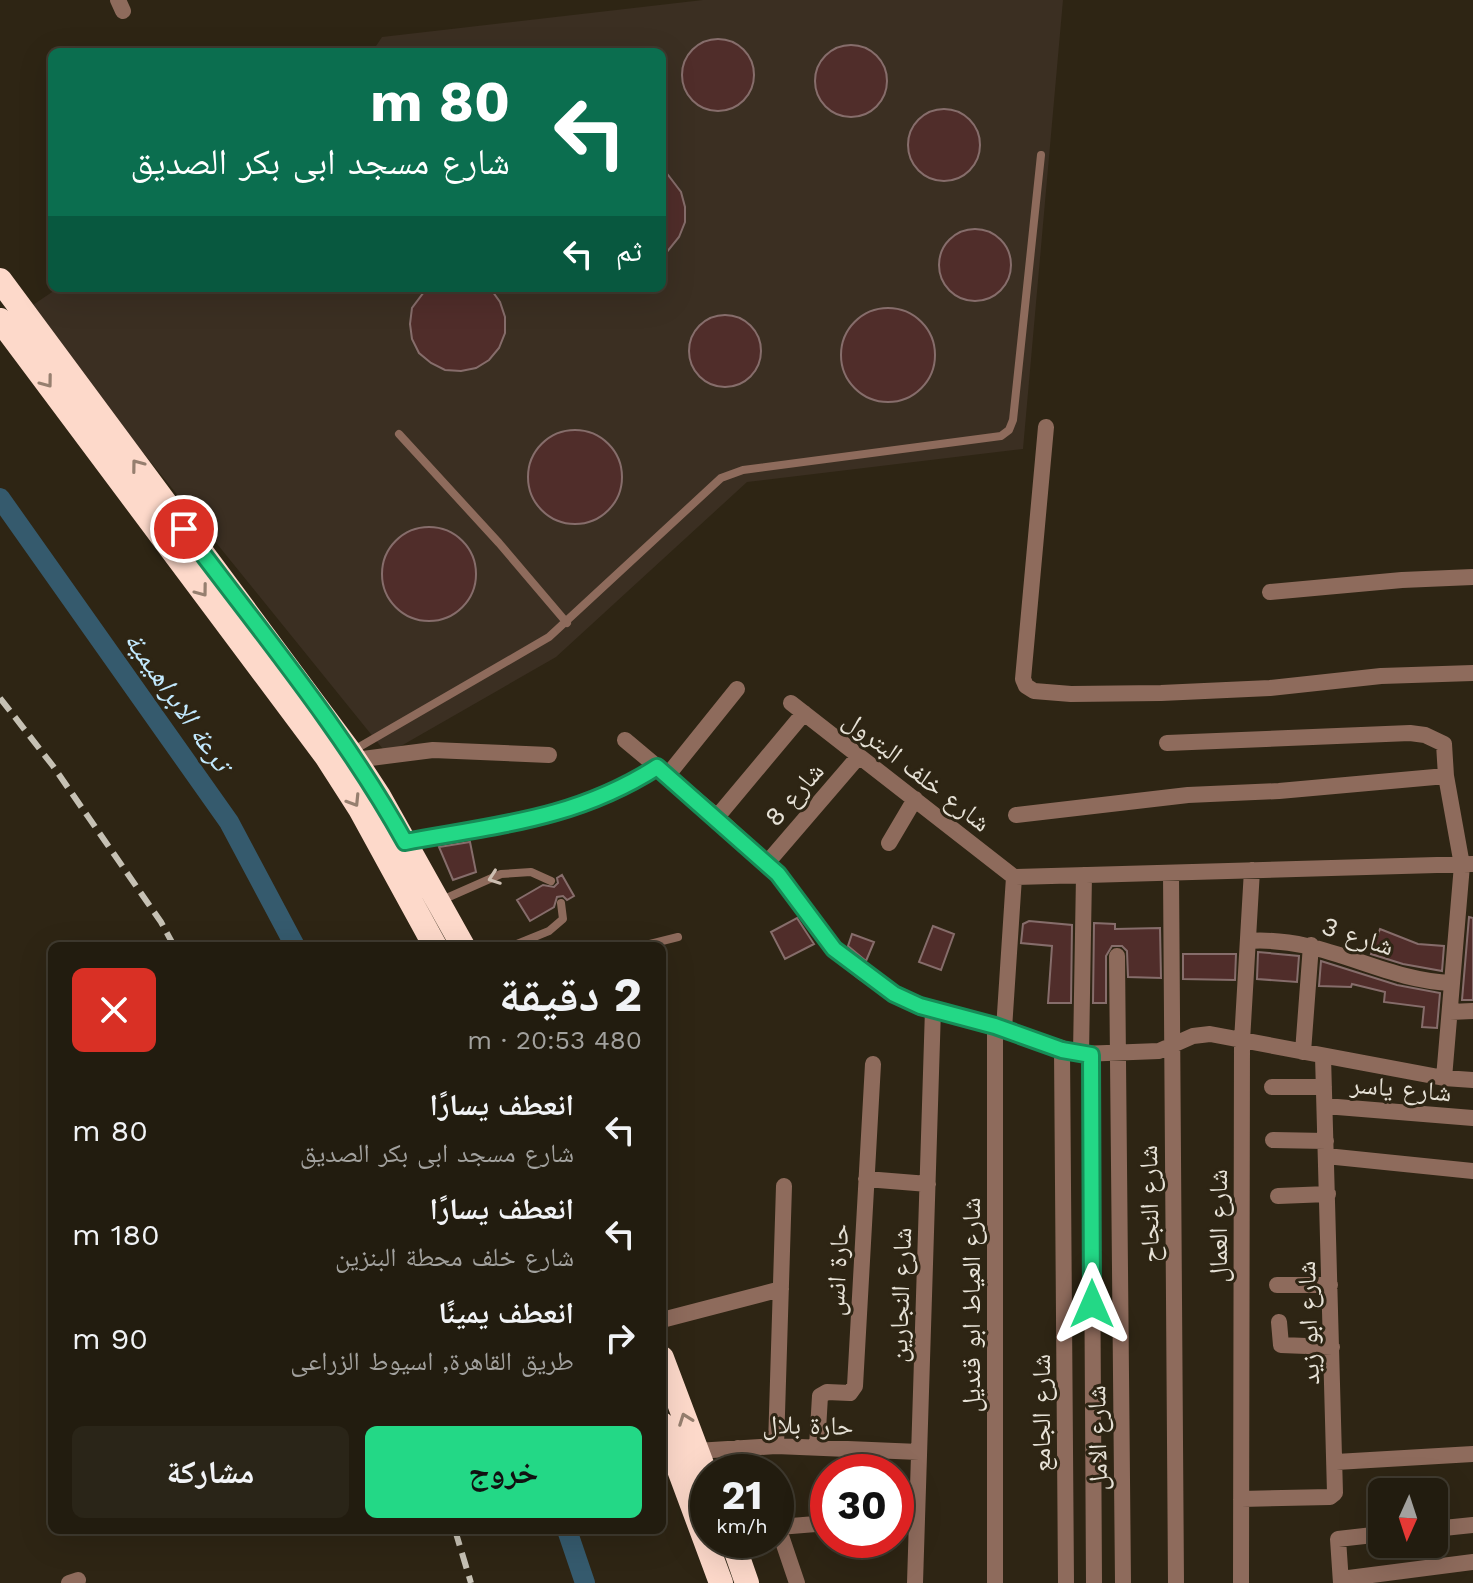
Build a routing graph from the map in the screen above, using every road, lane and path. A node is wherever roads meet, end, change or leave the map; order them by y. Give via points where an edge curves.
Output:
1 (1041, 155) dead end
2 (0, 280) edge
3 (0, 320) edge
4 (1046, 427) dead end
5 (399, 434) dead end
6 (1473, 577) edge
7 (1270, 592) dead end
8 (567, 623) junction
9 (1473, 673) edge
10 (737, 689) dead end
11 (625, 740) dead end
12 (1167, 743) dead end
13 (549, 755) dead end
14 (352, 756) junction
15 (859, 756) junction
16 (662, 771) junction
17 (1446, 776) junction
18 (915, 799) junction
19 (1016, 815) dead end
20 (717, 817) junction
21 (405, 842) junction
22 (889, 843) dead end
23 (767, 863) junction
24 (1468, 864) edge
25 (1252, 870) junction
26 (1171, 873) junction
27 (1084, 875) junction
28 (1014, 877) junction
29 (551, 881) dead end
30 (438, 902) junction
31 (561, 903) dead end
32 (416, 912) junction
33 (678, 937) dead end
34 (1248, 941) junction
35 (433, 942) edge
36 (461, 942) edge
37 (522, 942) edge
38 (658, 942) edge
39 (1311, 945) junction
40 (1117, 956) dead end
41 (1452, 983) junction
42 (933, 1009) junction
43 (1473, 1011) edge
44 (1450, 1012) junction
45 (1000, 1028) junction
46 (1242, 1041) junction
47 (1171, 1046) junction
48 (1062, 1050) junction
49 (1303, 1052) junction
50 (1116, 1054) junction
51 (1086, 1055) junction
52 (1323, 1056) junction
53 (873, 1064) dead end
54 (1444, 1078) junction
55 (1473, 1080) edge
56 (1272, 1087) dead end
57 (1324, 1087) junction
58 (1325, 1106) junction
59 (1473, 1118) edge
60 (1273, 1140) dead end
61 (1326, 1148) junction
62 (1473, 1171) edge
63 (866, 1179) junction
64 (928, 1184) junction
65 (784, 1186) dead end
66 (1328, 1194) junction
67 (1278, 1196) dead end
68 (1277, 1285) dead end
69 (1330, 1285) junction
70 (781, 1289) junction
71 (666, 1319) edge
72 (1279, 1322) dead end
73 (1332, 1347) junction
74 (666, 1369) edge
75 (666, 1435) edge
76 (776, 1446) junction
77 (817, 1447) junction
78 (738, 1448) junction
79 (696, 1451) junction
80 (919, 1452) junction
81 (697, 1454) edge
82 (741, 1454) edge
83 (1473, 1454) edge
84 (1336, 1462) junction
85 (1241, 1499) junction
86 (1473, 1525) edge
87 (1448, 1528) edge
88 (1368, 1535) edge
89 (738, 1558) edge
90 (789, 1558) edge
91 (1473, 1562) edge
92 (1341, 1581) edge
93 (721, 1583) edge
94 (747, 1583) edge
95 (797, 1583) edge
96 (915, 1583) edge
97 (995, 1583) edge
98 (1066, 1583) edge
99 (1094, 1583) edge
100 (1123, 1583) edge
101 (1176, 1583) edge
102 (1241, 1583) edge

1 - 8 lane via 1009,430 1001,436 743,470 721,478
14 -> 2 highway
3 -> 32 highway via 326,756
4 - 9 street via 1023,679 1034,691 1161,693
5 - 8 lane
6 - 7 street
8 - 14 lane
10 - 16 street
11 - 16 street
12 - 17 street via 1410,733 1444,744
13 - 14 street via 433,750
14 - 21 highway
15 - 18 street, شارع خلف البترول
15 - 20 street, شارع خلف البترول via 797,708
15 - 23 street, شارع 8
16 - 20 street
16 - 21 street via 559,813
17 - 19 street via 1188,795
17 - 24 street
18 - 22 street
18 - 28 street, شارع خلف البترول
20 - 23 street
21 - 30 highway
23 - 42 street via 848,962 894,994
24 - 25 street
24 - 41 street
25 - 26 street
25 - 34 street, شارع العمال
26 - 27 street
26 - 47 street, شارع النجاح
27 - 28 street
27 - 51 street
28 - 45 street, شارع العياط ابو قنديل
29 -> 30 lane via 531,872 501,874
30 - 32 lane
30 - 36 highway
31 - 37 lane via 563,919
32 - 35 highway
33 - 38 lane
34 - 39 street, شارع 3
34 - 46 street, شارع العمال
39 - 41 street, شارع 3 via 1408,977
39 - 49 street
40 - 50 street, شارع الامل
41 - 44 street
42 - 45 street
42 - 64 street, شارع النجارين
43 - 44 street
44 - 54 street
45 - 48 street
45 - 97 street, شارع العياط ابو قنديل
46 - 47 street via 1202,1034
46 - 49 street
46 - 85 street, شارع العمال
47 - 50 street
47 - 101 street, شارع النجاح
48 - 51 street
48 - 98 street, شارع الجامع
49 - 52 street
50 - 51 street
50 - 100 street, شارع الامل
51 - 99 street
52 - 54 street
52 - 57 street, شارع ابو زيد
53 - 63 street, حارة انس
54 - 55 street
56 - 57 street
57 - 58 street, شارع ابو زيد
58 - 59 street, شارع ياسر
58 - 61 street, شارع ابو زيد
60 - 61 street
61 - 62 street
61 - 66 street, شارع ابو زيد
63 - 64 street
63 - 77 street, حارة انس via 855,1386 850,1393 820,1396
64 - 80 street, شارع النجارين
65 - 70 street
66 - 67 street
66 - 69 street, شارع ابو زيد
68 - 69 street
69 - 73 street, شارع ابو زيد
70 - 71 street
70 - 76 street
72 - 73 street via 1281,1345
73 - 84 street, شارع ابو زيد
79 -> 74 highway
75 - 93 highway
76 - 77 street, حارة بلال
76 - 78 street, حارة بلال
77 - 80 street, حارة بلال
78 - 79 street, حارة بلال
78 - 82 street
79 - 81 highway
80 - 96 street, شارع النجارين
83 - 84 street
84 - 85 street, شارع ابو زيد via 1335,1493 1330,1497
85 - 102 street, شارع العمال
86 - 87 street
88 - 92 street via 1337,1542
89 - 94 highway
90 - 95 street
91 - 92 street

